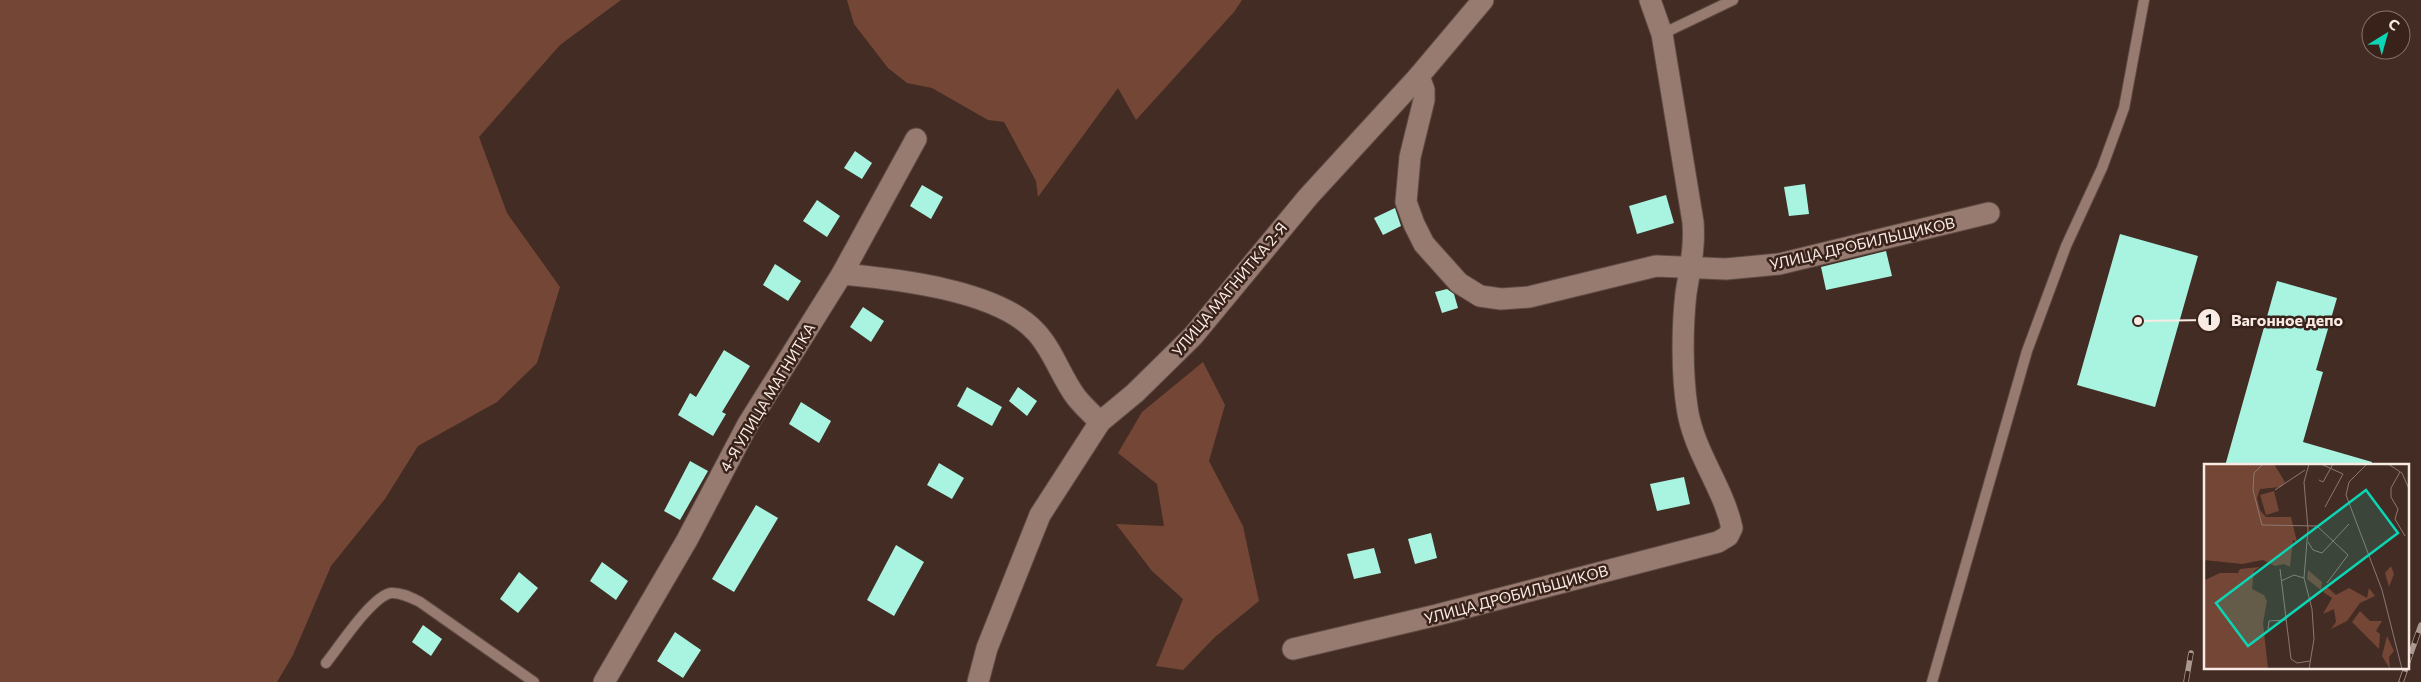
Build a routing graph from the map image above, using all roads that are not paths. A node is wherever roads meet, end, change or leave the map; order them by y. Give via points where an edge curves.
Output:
1 (1483, 0) edge
2 (1650, 0) edge
3 (1733, 0) edge
4 (2144, 0) edge
5 (1662, 34) junction
6 (1419, 76) junction
7 (916, 140) dead end
8 (1989, 212) dead end
9 (1691, 268) junction
10 (842, 274) junction
11 (1100, 422) junction
12 (1294, 650) dead end
13 (326, 663) dead end
14 (534, 682) edge
15 (604, 682) edge
16 (978, 682) edge
17 (1932, 682) edge

1 - 6 street, УЛИЦА МАГНИТКА 2-Я
2 - 5 street
3 - 5 lane
4 - 17 lane via 2124,108 2102,168 2066,246 2027,351
5 - 9 street via 1693,222 1695,247
6 - 9 street, УЛИЦА ДРОБИЛЬЩИКОВ via 1424,100 1410,157 1406,202 1424,244 1459,282 1480,296 1501,299 1529,296 1656,266
6 - 11 street, УЛИЦА МАГНИТКА 2-Я via 1308,197 1193,336
7 - 10 street, 4-Я УЛИЦА МАГНИТКА
8 - 9 street, УЛИЦА ДРОБИЛЬЩИКОВ via 1779,264 1726,269
9 - 12 street, УЛИЦА ДРОБИЛЬЩИКОВ via 1683,331 1687,407 1691,430 1729,511 1732,528 1728,536 1718,542
10 - 11 street via 896,279 994,304 1018,315 1037,332 1076,397
10 - 15 street, 4-Я УЛИЦА МАГНИТКА via 748,424 687,540
11 - 16 street, УЛИЦА МАГНИТКА 2-Я via 1040,515 987,648
13 - 14 lane via 376,600 391,593 420,602

